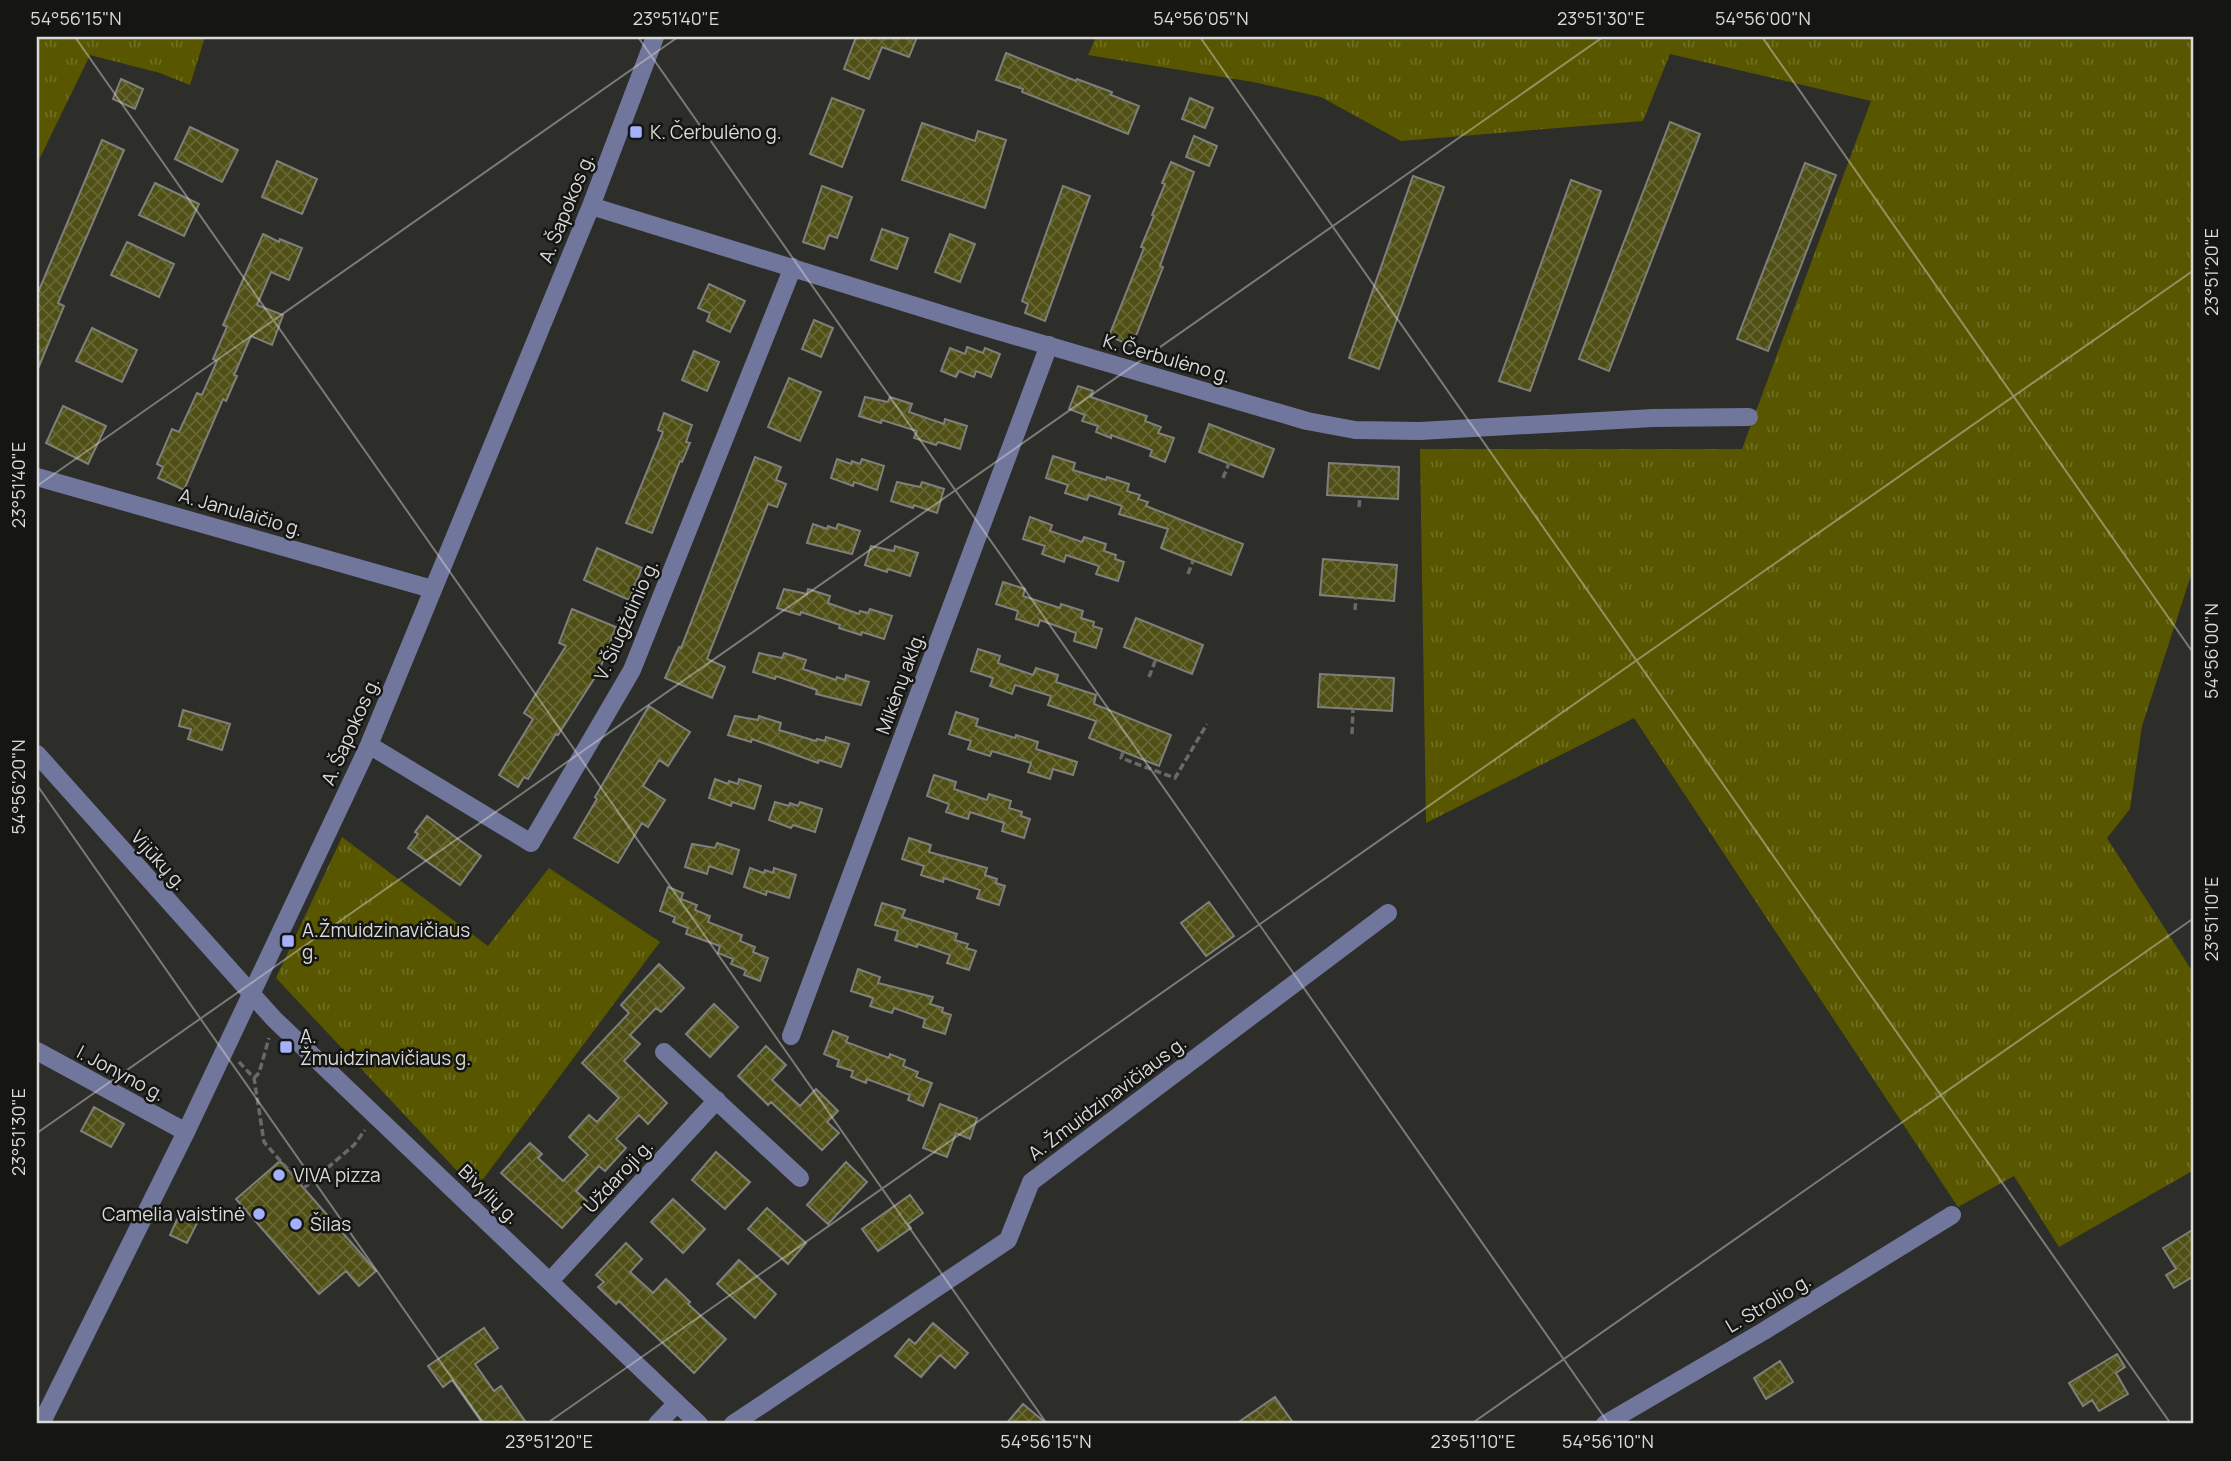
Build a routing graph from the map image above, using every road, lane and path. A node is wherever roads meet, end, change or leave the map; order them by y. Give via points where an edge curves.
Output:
1 (655, 37) edge
2 (591, 206) junction
3 (793, 267) junction
4 (1049, 345) junction
5 (1749, 417) dead end
6 (1229, 463) dead end
7 (37, 477) edge
8 (1223, 478) dead end
9 (1360, 497) dead end
10 (1359, 507) dead end
11 (1194, 561) dead end
12 (1188, 574) dead end
13 (432, 589) junction
14 (1356, 597) dead end
15 (1355, 610) dead end
16 (1156, 659) dead end
17 (1149, 677) dead end
18 (1353, 709) dead end
19 (1207, 724) dead end
20 (1352, 734) dead end
21 (369, 746) junction
22 (1123, 752) dead end
23 (37, 754) edge
24 (1388, 913) dead end
25 (250, 994) junction
26 (274, 1019) junction
27 (791, 1036) dead end
28 (37, 1051) edge
29 (223, 1051) junction
30 (664, 1052) dead end
31 (254, 1079) junction
32 (717, 1100) junction
33 (376, 1115) junction
34 (186, 1132) junction
35 (800, 1178) dead end
36 (1952, 1215) dead end
37 (550, 1281) junction
38 (677, 1403) junction
39 (41, 1424) edge
40 (657, 1424) edge
41 (699, 1424) edge
42 (733, 1424) edge
43 (1605, 1424) edge

1 - 2 street, A. Šapokos g.
2 - 3 street, K. Čerbulėno g.
2 - 13 street, A. Šapokos g.
3 - 4 street, K. Čerbulėno g.
3 - 21 street, V. Šiugždinio g. via 632,670 531,843
4 - 5 street, K. Čerbulėno g. via 1307,421 1354,430
4 - 27 street, Mikėnų aklg.
6 - 8 path
7 - 13 street, A. Janulaičio g.
9 - 10 path
11 - 12 path
13 - 21 street, A. Šapokos g.
14 - 15 path
16 - 17 path
18 - 20 path
19 - 22 path via 1175,778 1121,758
21 - 25 street, A. Šapokos g.
23 - 25 street, Vijūkų g.
24 - 42 street, A. Žmuidzinavičiaus g. via 1031,1182 1008,1240
25 - 26 street, Bivylių g.
25 - 29 street, A. Šapokos g.
26 - 31 path
26 - 33 street, Bivylių g.
28 - 34 street, I. Jonyno g.
29 - 31 path
29 - 34 street, A. Šapokos g.
30 - 32 street
31 - 33 path via 264,1142 304,1188 354,1145
32 - 35 street
32 - 37 street, Uždaroji g.
33 - 37 street, Bivylių g.
34 - 39 street, A. Šapokos g.
36 - 43 street, L. Strolio g.
37 - 38 street, Bivylių g.
38 - 40 street
38 - 41 street, Bivylių g.

